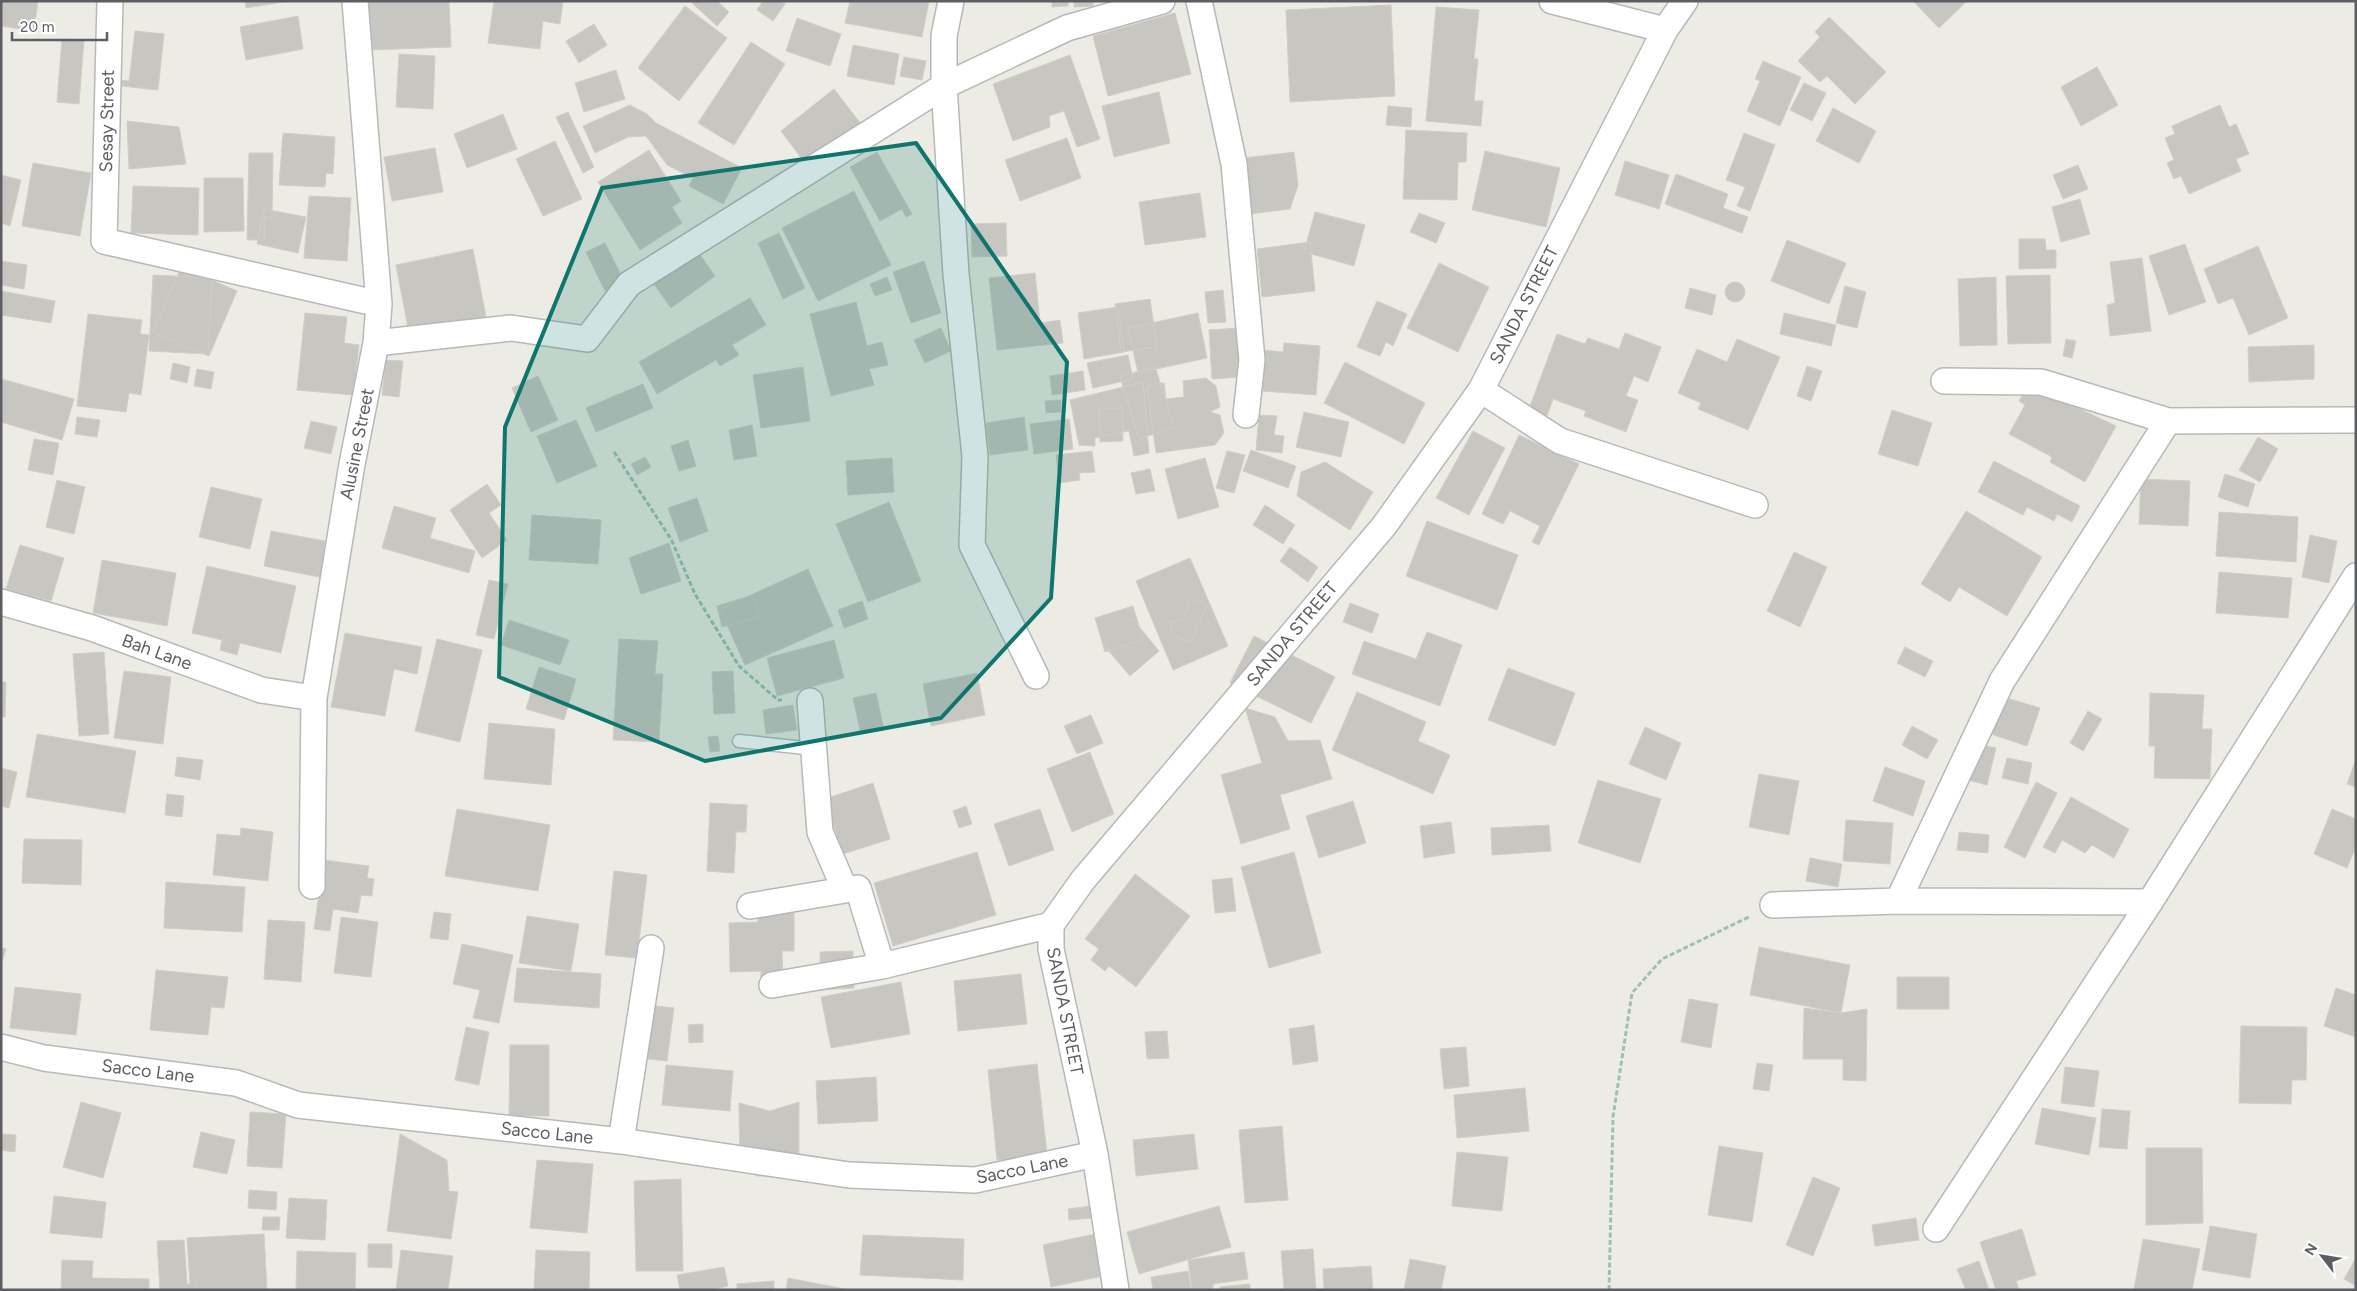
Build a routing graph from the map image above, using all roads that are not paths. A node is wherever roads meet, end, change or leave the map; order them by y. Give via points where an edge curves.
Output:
1 (110, 1) edge
2 (355, 1) edge
3 (951, 1) edge
4 (1162, 1) edge
5 (1199, 1) edge
6 (1552, 1) edge
7 (1685, 1) edge
8 (1665, 30) junction
9 (944, 86) junction
10 (379, 304) junction
11 (376, 343) junction
12 (1944, 381) dead end
13 (1481, 390) junction
14 (1246, 415) dead end
15 (2356, 420) edge
16 (2168, 421) junction
17 (1755, 505) dead end
18 (2356, 576) edge
19 (1, 602) edge
20 (1036, 676) dead end
21 (314, 698) junction
22 (810, 701) road end
23 (739, 741) dead end
24 (815, 748) junction
25 (312, 886) dead end
26 (845, 890) junction
27 (1898, 901) junction
28 (2150, 902) junction
29 (1773, 905) road end
30 (750, 906) dead end
31 (1051, 925) junction
32 (651, 948) dead end
33 (882, 966) junction
34 (772, 985) dead end
35 (1, 1047) edge
36 (621, 1141) junction
37 (1095, 1154) junction
38 (1936, 1229) dead end
39 (1116, 1290) edge

1 - 10 street, Sesay Street via 104,241
2 - 10 street, Alusine Street
3 - 9 street via 944,36
4 - 9 street via 1067,28
5 - 14 street via 1234,164 1252,360
6 - 8 street
7 - 8 street, SANDA STREET
8 - 13 street, SANDA STREET
9 - 11 street via 629,284 587,339 511,328
9 - 20 street via 956,274 975,456 972,545
10 - 11 street, Alusine Street
11 - 21 street, Alusine Street via 352,464
12 - 16 street via 2041,382
13 - 17 street via 1560,440
13 - 31 street, SANDA STREET via 1384,526 1083,880
15 - 16 street
16 - 27 street via 2002,681
18 - 28 street
19 - 21 street, Bah Lane via 92,628 261,690
21 - 25 street, Alusine Street
22 - 24 street
23 - 24 lane
24 - 26 street via 820,832
26 - 30 street
26 - 33 street via 858,888
27 - 28 street
27 - 29 street
28 - 38 street
31 - 33 street
31 - 37 street, SANDA STREET via 1051,950
32 - 36 street
33 - 34 street
35 - 36 street, Sacco Lane via 44,1058 236,1083 298,1105
36 - 37 street, Sacco Lane via 849,1175 975,1180
37 - 39 street, SANDA STREET

